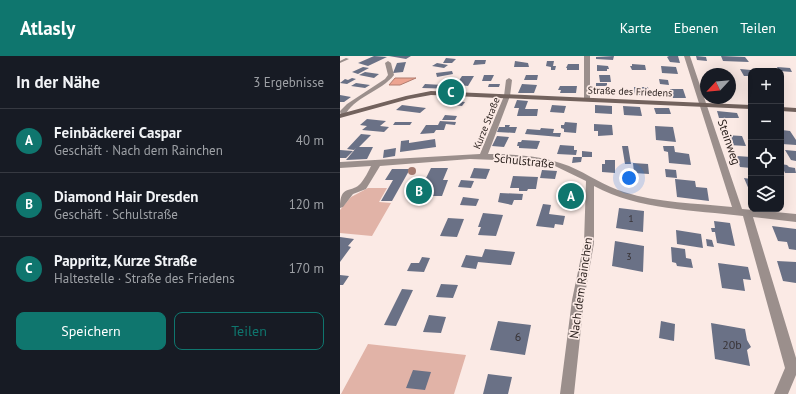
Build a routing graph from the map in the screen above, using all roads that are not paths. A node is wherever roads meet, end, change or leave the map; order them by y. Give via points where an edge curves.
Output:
1 (586, 56) edge
2 (687, 56) edge
3 (340, 57) edge
4 (340, 62) edge
5 (388, 63) dead end
6 (509, 80) dead end
7 (700, 95) edge
8 (507, 96) junction
9 (587, 99) junction
10 (700, 104) edge
11 (703, 104) joint
12 (748, 107) edge
13 (784, 109) edge
14 (796, 110) edge
15 (342, 115) edge
16 (483, 157) junction
17 (377, 164) junction
18 (340, 165) edge
19 (590, 181) junction
20 (340, 205) edge
21 (743, 212) junction
22 (796, 218) edge
23 (567, 394) edge
24 (781, 394) edge

1 - 9 street
2 - 7 street, Steinweg
3 - 4 lane via 347,59
5 - 15 street via 390,75 387,80 345,108
6 - 8 street
8 - 9 street, Straße des Friedens
8 - 15 street, Straße des Friedens via 425,94
8 - 16 street, Kurze Straße
9 - 10 street, Straße des Friedens
11 - 12 street, Straße des Friedens
11 - 21 street, Steinweg
13 - 14 street
16 - 17 street, Schulstraße
16 - 19 street, Schulstraße via 523,158 548,162 568,168
17 - 18 street, Schulstraße
17 - 20 street via 363,187 350,192
19 - 21 street, Schulstraße via 621,194 651,202
19 - 23 street, Nach dem Rainchen via 589,243 578,300
21 - 22 street, Schulstraße
21 - 24 street via 792,368

